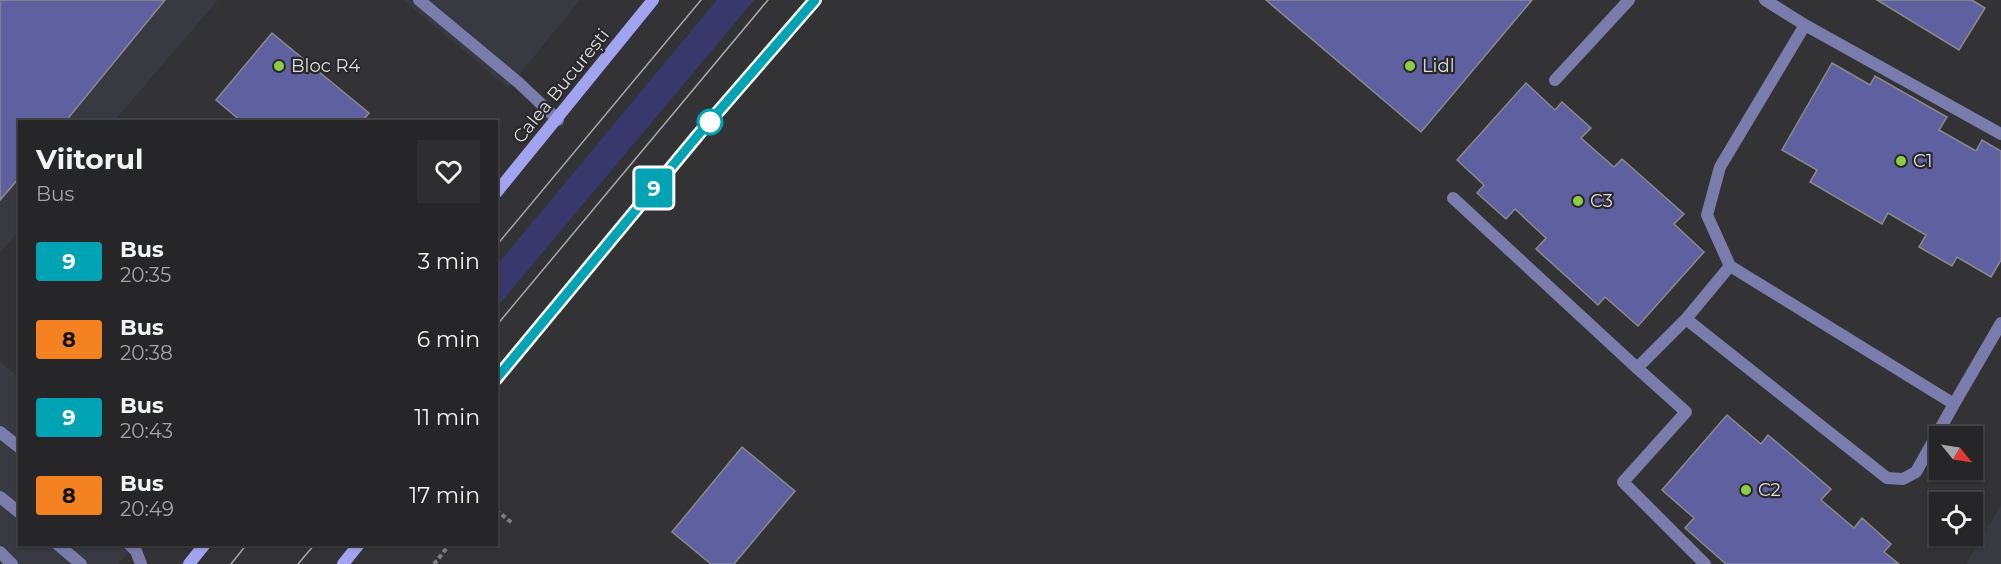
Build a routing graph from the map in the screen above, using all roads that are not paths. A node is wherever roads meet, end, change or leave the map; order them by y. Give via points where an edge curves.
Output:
1 (419, 0) edge
2 (653, 0) edge
3 (814, 0) edge
4 (1629, 0) edge
5 (1765, 0) edge
6 (1805, 25) junction
7 (1555, 80) dead end
8 (558, 120) junction
9 (2001, 134) edge
10 (498, 192) edge
11 (1453, 198) dead end
12 (1730, 266) junction
13 (1686, 319) junction
14 (2001, 323) edge
15 (1637, 368) junction
16 (498, 377) edge
17 (1954, 404) junction
18 (0, 432) edge
19 (18, 446) edge
20 (0, 497) edge
21 (18, 511) edge
22 (59, 546) edge
23 (131, 546) edge
24 (204, 546) edge
25 (357, 546) edge
26 (0, 552) edge
27 (12, 564) edge
28 (81, 564) edge
29 (141, 564) edge
30 (189, 564) edge
31 (343, 564) edge
32 (1705, 564) edge

1 - 8 street
2 - 8 main road, Calea București
3 - 16 main road
4 - 7 street
5 - 6 street
6 - 9 street
6 - 12 street via 1720,167 1707,215
8 - 10 main road, Calea București
11 - 15 street
12 - 13 street
12 - 17 street
13 - 15 street
13 - 17 street via 1887,478 1904,479 1916,472
14 - 17 street
15 - 32 street via 1686,412 1623,482
18 - 19 street
20 - 21 street
22 - 28 street
23 - 29 street
24 - 30 main road
25 - 31 main road
26 - 27 street

